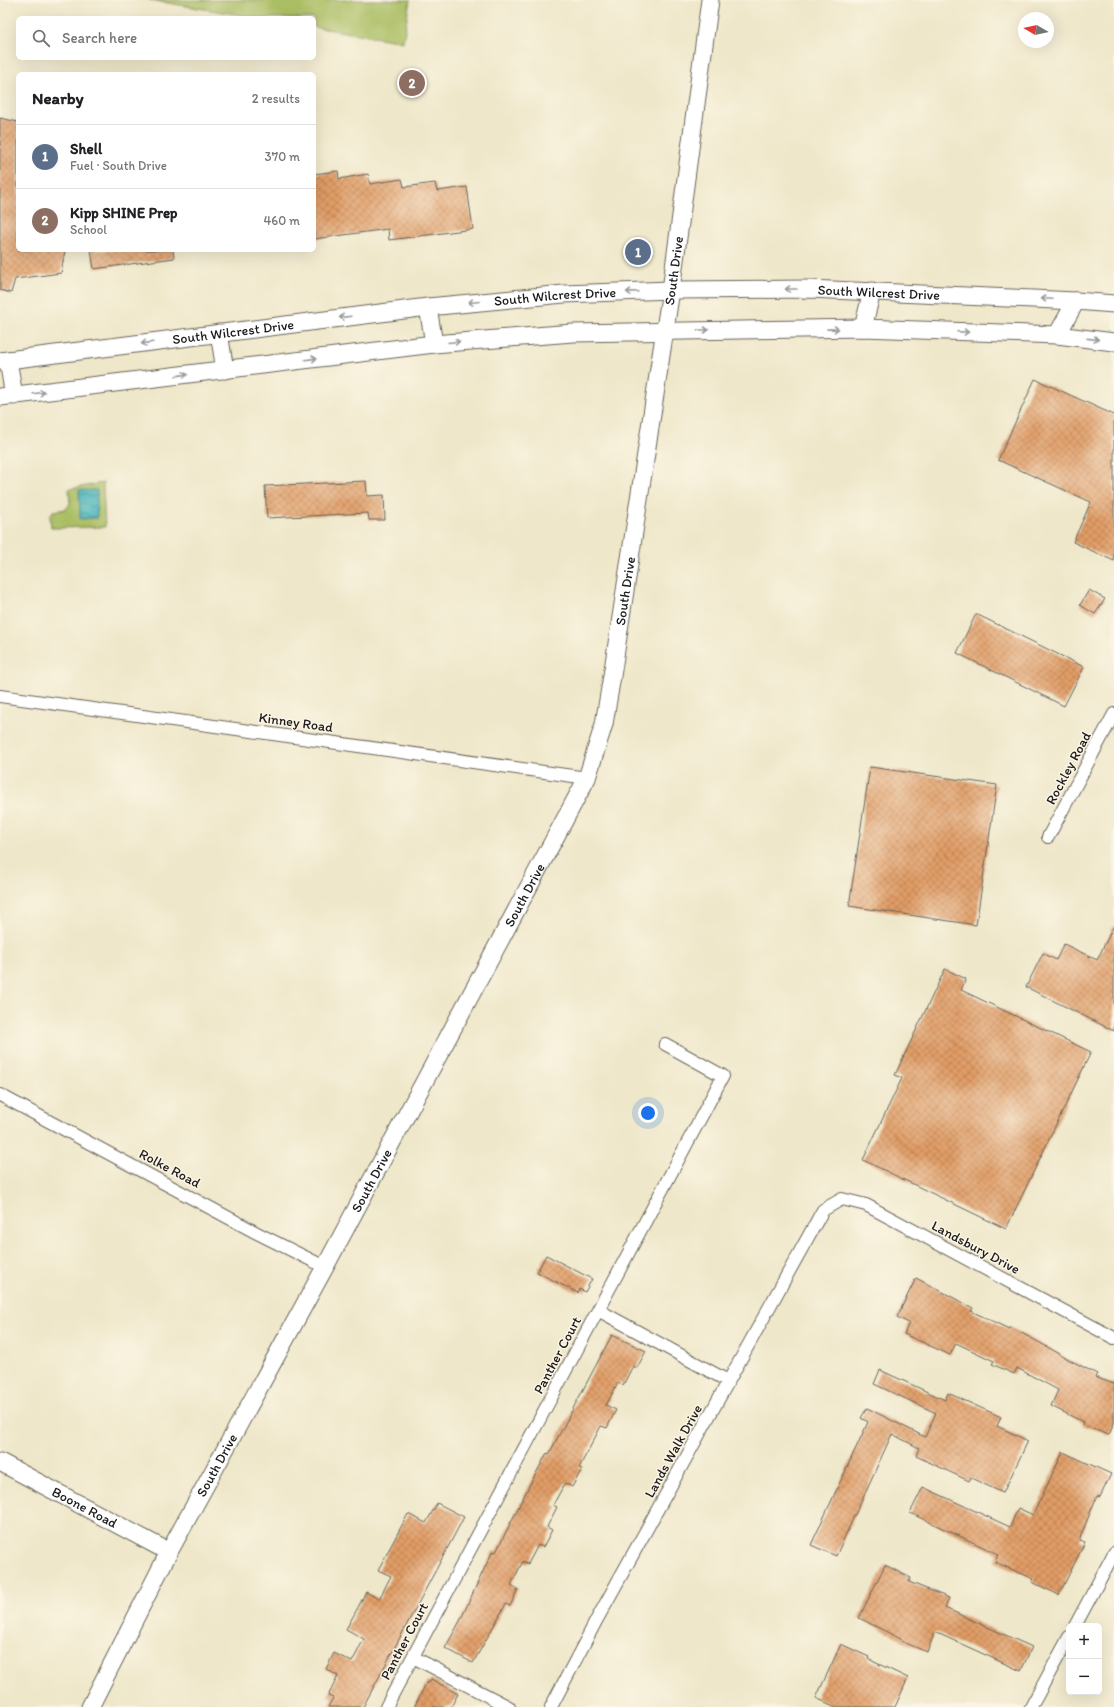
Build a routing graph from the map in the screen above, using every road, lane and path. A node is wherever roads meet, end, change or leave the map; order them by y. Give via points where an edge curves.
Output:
1 (710, 0) edge
2 (671, 290) junction
3 (872, 291) junction
4 (1076, 301) junction
5 (1114, 304) edge
6 (428, 306) junction
7 (863, 328) junction
8 (664, 330) junction
9 (219, 333) junction
10 (1058, 335) junction
11 (1114, 342) edge
12 (434, 344) junction
13 (4, 360) edge
14 (225, 370) junction
15 (7, 396) edge
16 (0, 696) edge
17 (1114, 714) edge
18 (587, 778) junction
19 (1048, 837) dead end
20 (665, 1044) dead end
21 (0, 1095) edge
22 (823, 1210) joint
23 (326, 1268) junction
24 (598, 1310) junction
25 (1114, 1338) edge
26 (728, 1381) junction
27 (0, 1462) edge
28 (169, 1552) junction
29 (1114, 1553) edge
30 (1077, 1623) edge
31 (1066, 1643) edge
32 (413, 1657) junction
33 (90, 1707) edge
34 (386, 1707) edge
35 (509, 1707) edge
36 (551, 1707) edge
37 (1031, 1707) edge

1 - 2 main road, South Drive
3 -> 2 main road, South Wilcrest Drive
2 -> 6 main road, South Wilcrest Drive via 564,294
2 - 8 main road, South Drive
4 -> 3 main road, South Wilcrest Drive
3 - 7 main road
4 - 5 main road, South Wilcrest Drive
4 - 10 main road
6 -> 9 main road, South Wilcrest Drive
6 - 12 main road
8 -> 7 main road
7 -> 10 main road
12 -> 8 main road via 573,333
8 - 18 main road, South Drive via 604,724
9 -> 13 main road, South Wilcrest Drive
9 - 14 main road
10 -> 11 main road
14 -> 12 main road
13 - 15 main road
15 -> 14 main road
16 - 18 street, Kinney Road
17 - 19 street, Rockley Road
18 - 23 main road, South Drive
20 - 24 street, Panther Court via 723,1076
21 - 23 street, Rolke Road
22 - 25 street, Landsbury Drive via 842,1199 866,1206
22 - 26 street, Lands Walk Drive
23 - 28 main road, South Drive
24 - 26 street
24 - 32 street, Panther Court
26 - 36 street, Lands Walk Drive
27 - 28 main road, Boone Road
28 - 33 main road, South Drive
29 - 30 street
31 - 37 street
32 - 34 street, Panther Court
32 - 35 street

